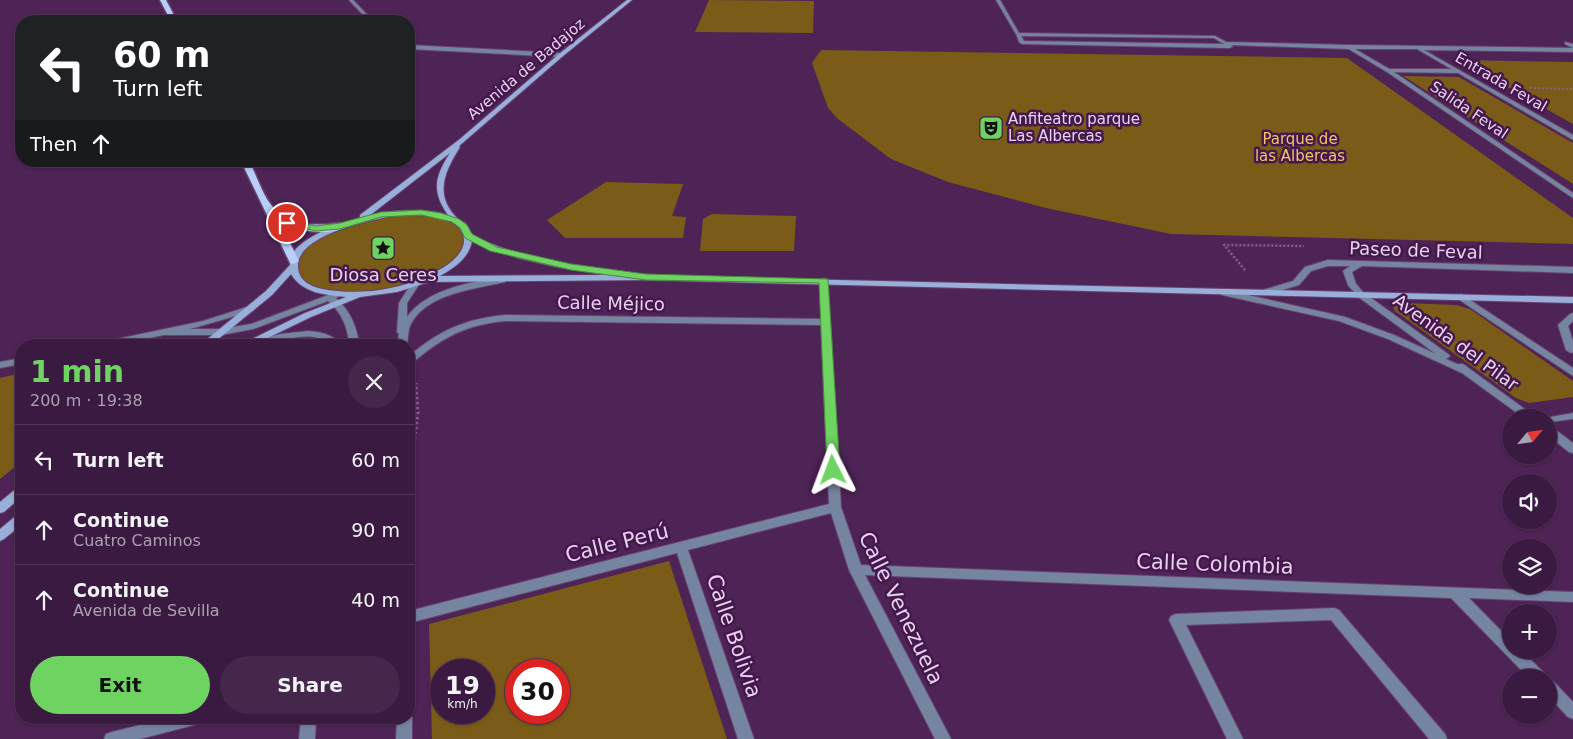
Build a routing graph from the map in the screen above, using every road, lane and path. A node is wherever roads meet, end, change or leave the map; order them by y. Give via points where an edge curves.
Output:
1 (163, 0) edge
2 (351, 0) edge
3 (630, 0) edge
4 (998, 0) edge
5 (171, 15) edge
6 (365, 15) edge
7 (1018, 34) junction
8 (1163, 36) junction
9 (1225, 43) junction
10 (1571, 44) edge
11 (1171, 45) junction
12 (415, 47) edge
13 (1349, 47) junction
14 (1417, 48) junction
15 (1525, 48) junction
16 (1573, 50) edge
17 (561, 55) junction
18 (1389, 71) junction
19 (1457, 71) junction
20 (1573, 138) edge
21 (462, 140) junction
22 (248, 167) edge
23 (1573, 196) edge
24 (268, 208) junction
25 (358, 220) junction
26 (456, 221) junction
27 (340, 226) junction
28 (469, 236) junction
29 (294, 264) junction
30 (1359, 264) junction
31 (1573, 270) edge
32 (646, 277) junction
33 (427, 279) junction
34 (502, 280) junction
35 (824, 281) junction
36 (416, 283) junction
37 (1216, 291) junction
38 (1266, 292) junction
39 (325, 294) junction
40 (1360, 294) junction
41 (1461, 297) junction
42 (338, 299) junction
43 (1573, 300) edge
44 (250, 309) junction
45 (1573, 316) edge
46 (825, 322) junction
47 (164, 332) junction
48 (221, 332) junction
49 (402, 333) junction
50 (131, 339) edge
51 (212, 339) edge
52 (258, 339) edge
53 (274, 339) edge
54 (331, 339) edge
55 (353, 339) edge
56 (402, 339) edge
57 (1572, 351) edge
58 (415, 357) edge
59 (15, 361) edge
60 (0, 364) edge
61 (1463, 370) junction
62 (1573, 374) edge
63 (1519, 409) edge
64 (1573, 416) edge
65 (1558, 418) edge
66 (1558, 437) edge
67 (1573, 449) edge
68 (15, 496) edge
69 (835, 507) junction
70 (0, 509) edge
71 (15, 523) edge
72 (0, 536) edge
73 (681, 547) junction
74 (856, 570) junction
75 (1455, 593) junction
76 (1573, 597) edge
77 (415, 615) edge
78 (1502, 640) edge
79 (1521, 659) edge
80 (1530, 669) edge
81 (1557, 696) edge
82 (1573, 712) edge
83 (171, 724) edge
84 (308, 724) edge
85 (404, 724) edge
86 (112, 739) edge
87 (307, 739) edge
88 (404, 739) edge
89 (746, 739) edge
90 (943, 739) edge
91 (1236, 739) edge
92 (1439, 739) edge

1 - 5 main road
2 - 6 street
3 - 17 main road, Avenida de Badajoz
4 - 7 street
7 - 8 street
7 - 11 street via 1022,42
8 - 9 street via 1215,37
8 - 11 street
9 - 11 street via 1230,46
9 - 13 street
10 - 15 street via 1514,43
12 - 17 street
13 - 14 street
13 - 18 street, Salida Feval
14 - 15 street
14 - 19 street, Entrada Feval
15 - 16 street
17 - 21 main road, Avenida de Badajoz
18 - 19 street
18 - 23 street, Salida Feval
19 - 20 street, Entrada Feval
21 - 25 main road
21 - 26 main road via 445,165 438,194
22 - 24 main road
24 - 27 main road via 287,223 316,229
24 - 29 main road
25 - 26 main road via 421,213
25 - 27 main road
26 - 28 main road via 464,226
27 - 29 main road via 307,244
28 - 32 main road via 494,249 536,260
28 - 33 main road via 467,248 458,260
29 - 39 main road via 295,276
29 - 44 main road
30 - 31 street, Paseo de Feval
30 - 38 street, Paseo de Feval via 1328,263 1308,269 1296,284
30 - 40 street via 1347,271
32 - 34 main road
32 - 35 main road
33 - 34 main road
33 - 36 main road
34 - 49 street via 470,284 445,292 415,314
35 - 37 main road
35 - 46 street, Calle Venezuela
36 - 42 main road
36 - 49 street via 403,303
37 - 38 main road
37 - 61 street via 1342,319
38 - 40 main road
39 - 42 street
39 - 48 street via 252,326
40 - 41 main road
40 - 61 street, Avenida del Pilar
41 - 43 main road
41 - 62 street
42 - 52 main road
42 - 55 street via 348,318
44 - 47 street
44 - 48 main road
45 - 57 street via 1562,325
46 - 58 street, Calle Méjico via 484,319 452,329
46 - 69 street, Calle Venezuela
47 - 48 street
47 - 50 street
48 - 51 main road
49 - 56 street
53 - 54 street via 315,334
59 - 60 street
61 - 63 street, Avenida del Pilar
64 - 65 street
66 - 67 street
68 - 70 main road
69 - 73 street, Calle Perú
69 - 74 street, Calle Venezuela
71 - 72 main road
73 - 77 street, Calle Perú
73 - 89 street, Calle Bolivia
74 - 75 street, Calle Colombia
74 - 90 street, Calle Venezuela
75 - 76 street, Calle Colombia
75 - 78 street
79 - 80 street
81 - 82 street
83 - 86 street
84 - 87 street
85 - 88 street
91 - 92 street via 1176,620 1334,614

